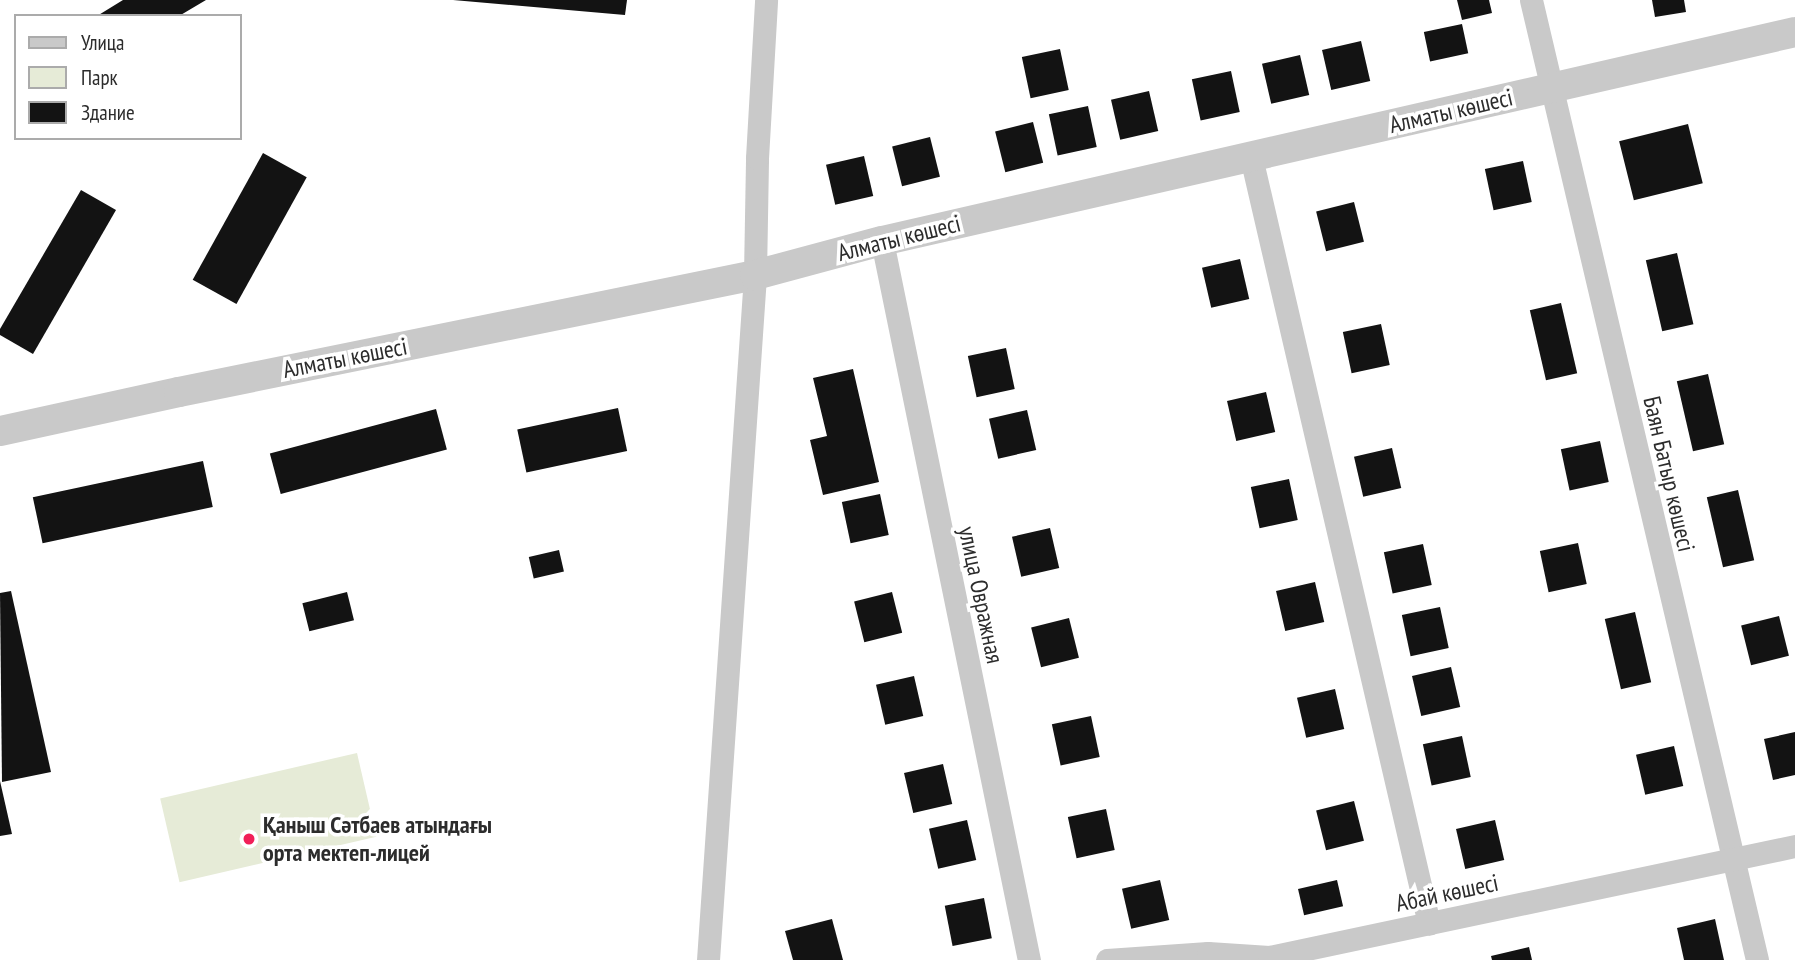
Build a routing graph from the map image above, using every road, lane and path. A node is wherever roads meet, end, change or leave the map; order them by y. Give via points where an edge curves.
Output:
1 (766, 0) edge
2 (1531, 0) edge
3 (1795, 32) edge
4 (1552, 88) junction
5 (1251, 157) junction
6 (882, 241) junction
7 (755, 275) junction
8 (0, 431) edge
9 (1795, 846) edge
10 (1733, 859) junction
11 (1429, 924) junction
12 (708, 960) edge
13 (1029, 960) edge
14 (1107, 960) edge
15 (1757, 960) edge

1 - 7 street
2 - 4 street, Баян Батыр көшесі
3 - 4 street, Алматы көшесі
4 - 5 street, Алматы көшесі
4 - 10 street, Баян Батыр көшесі
5 - 6 street, Алматы көшесі
5 - 11 street
6 - 7 street, Алматы көшесі
6 - 13 street, улица Овражная
7 - 8 street, Алматы көшесі
7 - 12 street
9 - 10 street, Абай көшесі
10 - 11 street, Абай көшесі
10 - 15 street, Баян Батыр көшесі
11 - 14 street, Абай көшесі via 1269,957 1208,953

